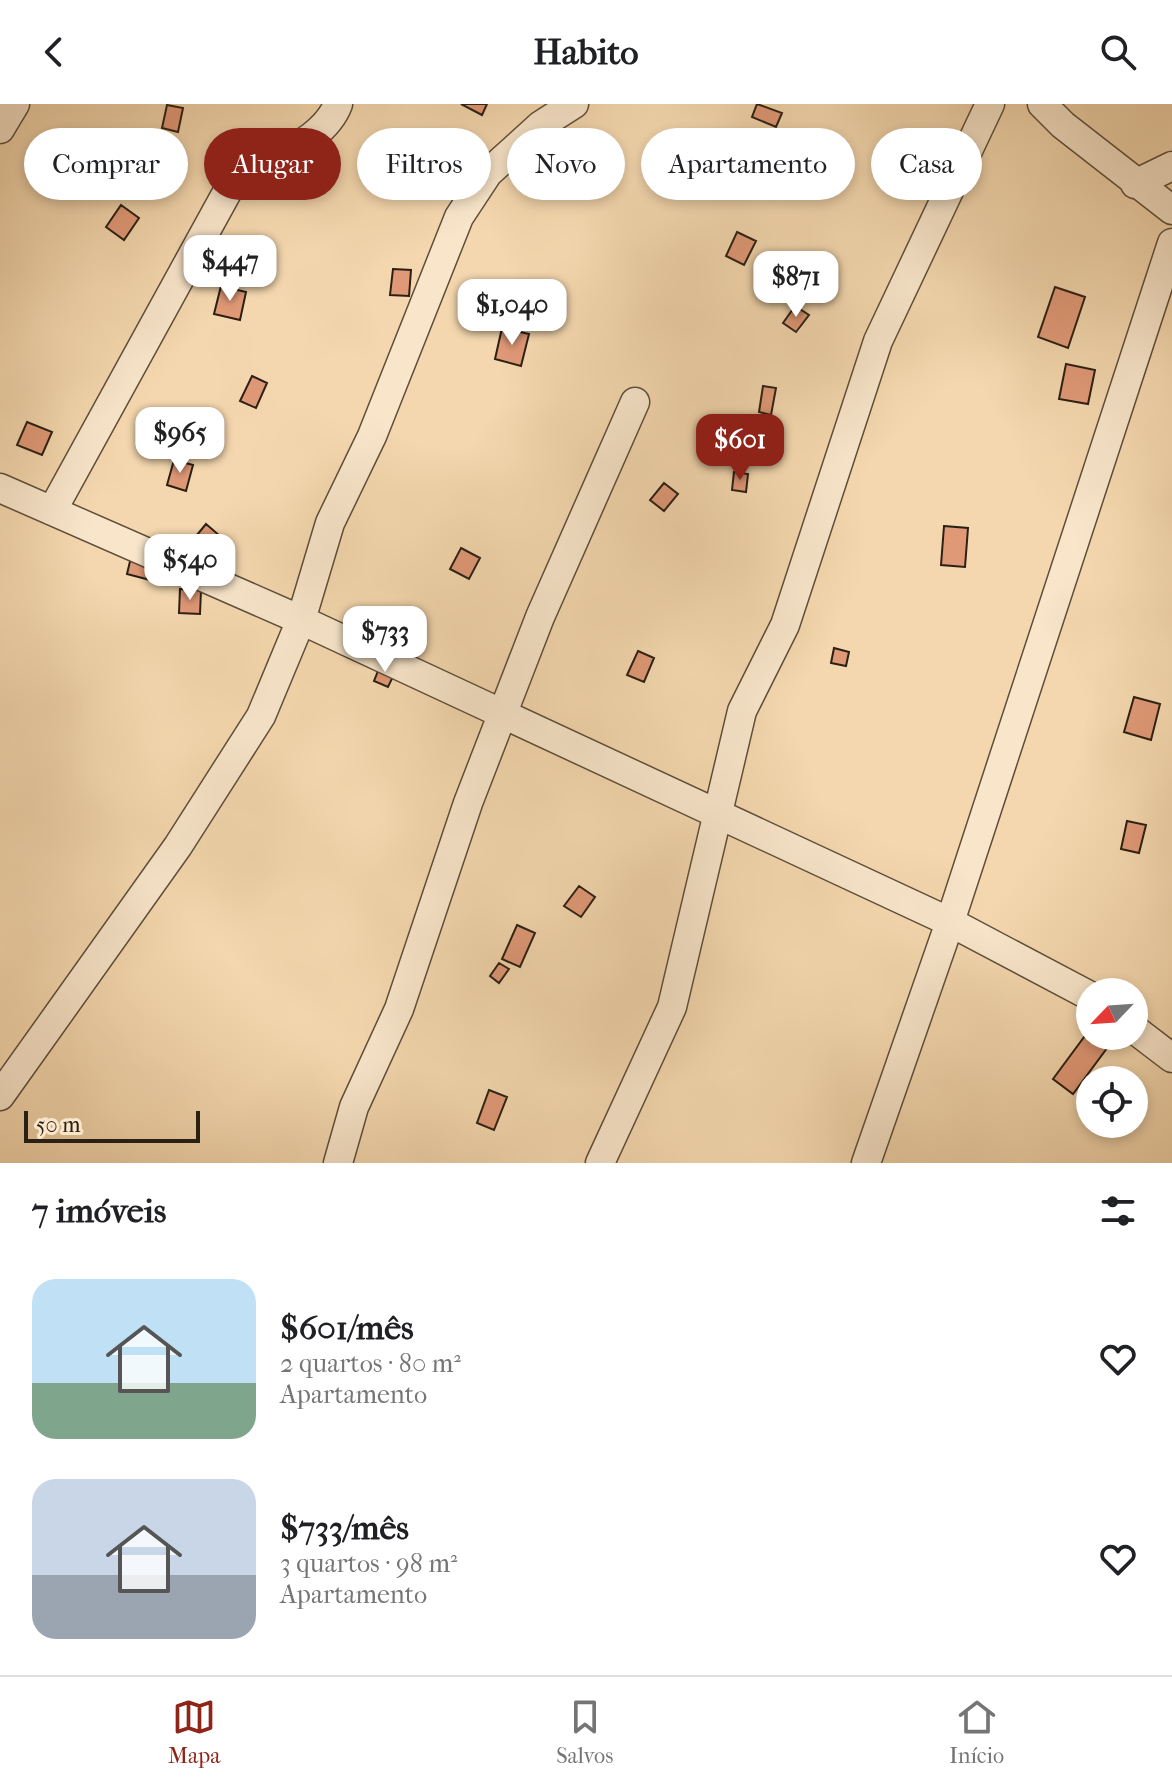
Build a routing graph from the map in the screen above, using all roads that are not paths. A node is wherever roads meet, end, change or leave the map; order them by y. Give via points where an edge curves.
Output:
1 (15, 104) edge
2 (338, 104) edge
3 (574, 104) edge
4 (990, 104) edge
5 (1042, 104) edge
6 (0, 129) edge
7 (1172, 166) edge
8 (1135, 184) junction
9 (1172, 210) edge
10 (1172, 243) edge
11 (635, 402) dead end
12 (0, 488) edge
13 (52, 511) junction
14 (301, 620) junction
15 (503, 714) junction
16 (715, 815) junction
17 (950, 922) junction
18 (1076, 989) edge
19 (1148, 1040) edge
20 (1172, 1058) edge
21 (0, 1096) edge
22 (338, 1163) edge
23 (600, 1163) edge
24 (866, 1163) edge

1 - 6 street
2 - 13 street via 333,119 318,132 277,156 242,165
3 - 14 street via 541,125 488,173 459,217 372,436 330,523
4 - 16 street via 878,341 785,625 742,711
5 - 8 street
7 - 8 street
8 - 9 street
10 - 17 street
11 - 15 street
12 - 13 street
13 - 14 street
14 - 15 street
14 - 21 street via 261,716 178,846
15 - 16 street
15 - 22 street via 399,1009 354,1107
16 - 17 street
16 - 23 street via 672,1007
17 - 18 street
17 - 24 street
19 - 20 street

